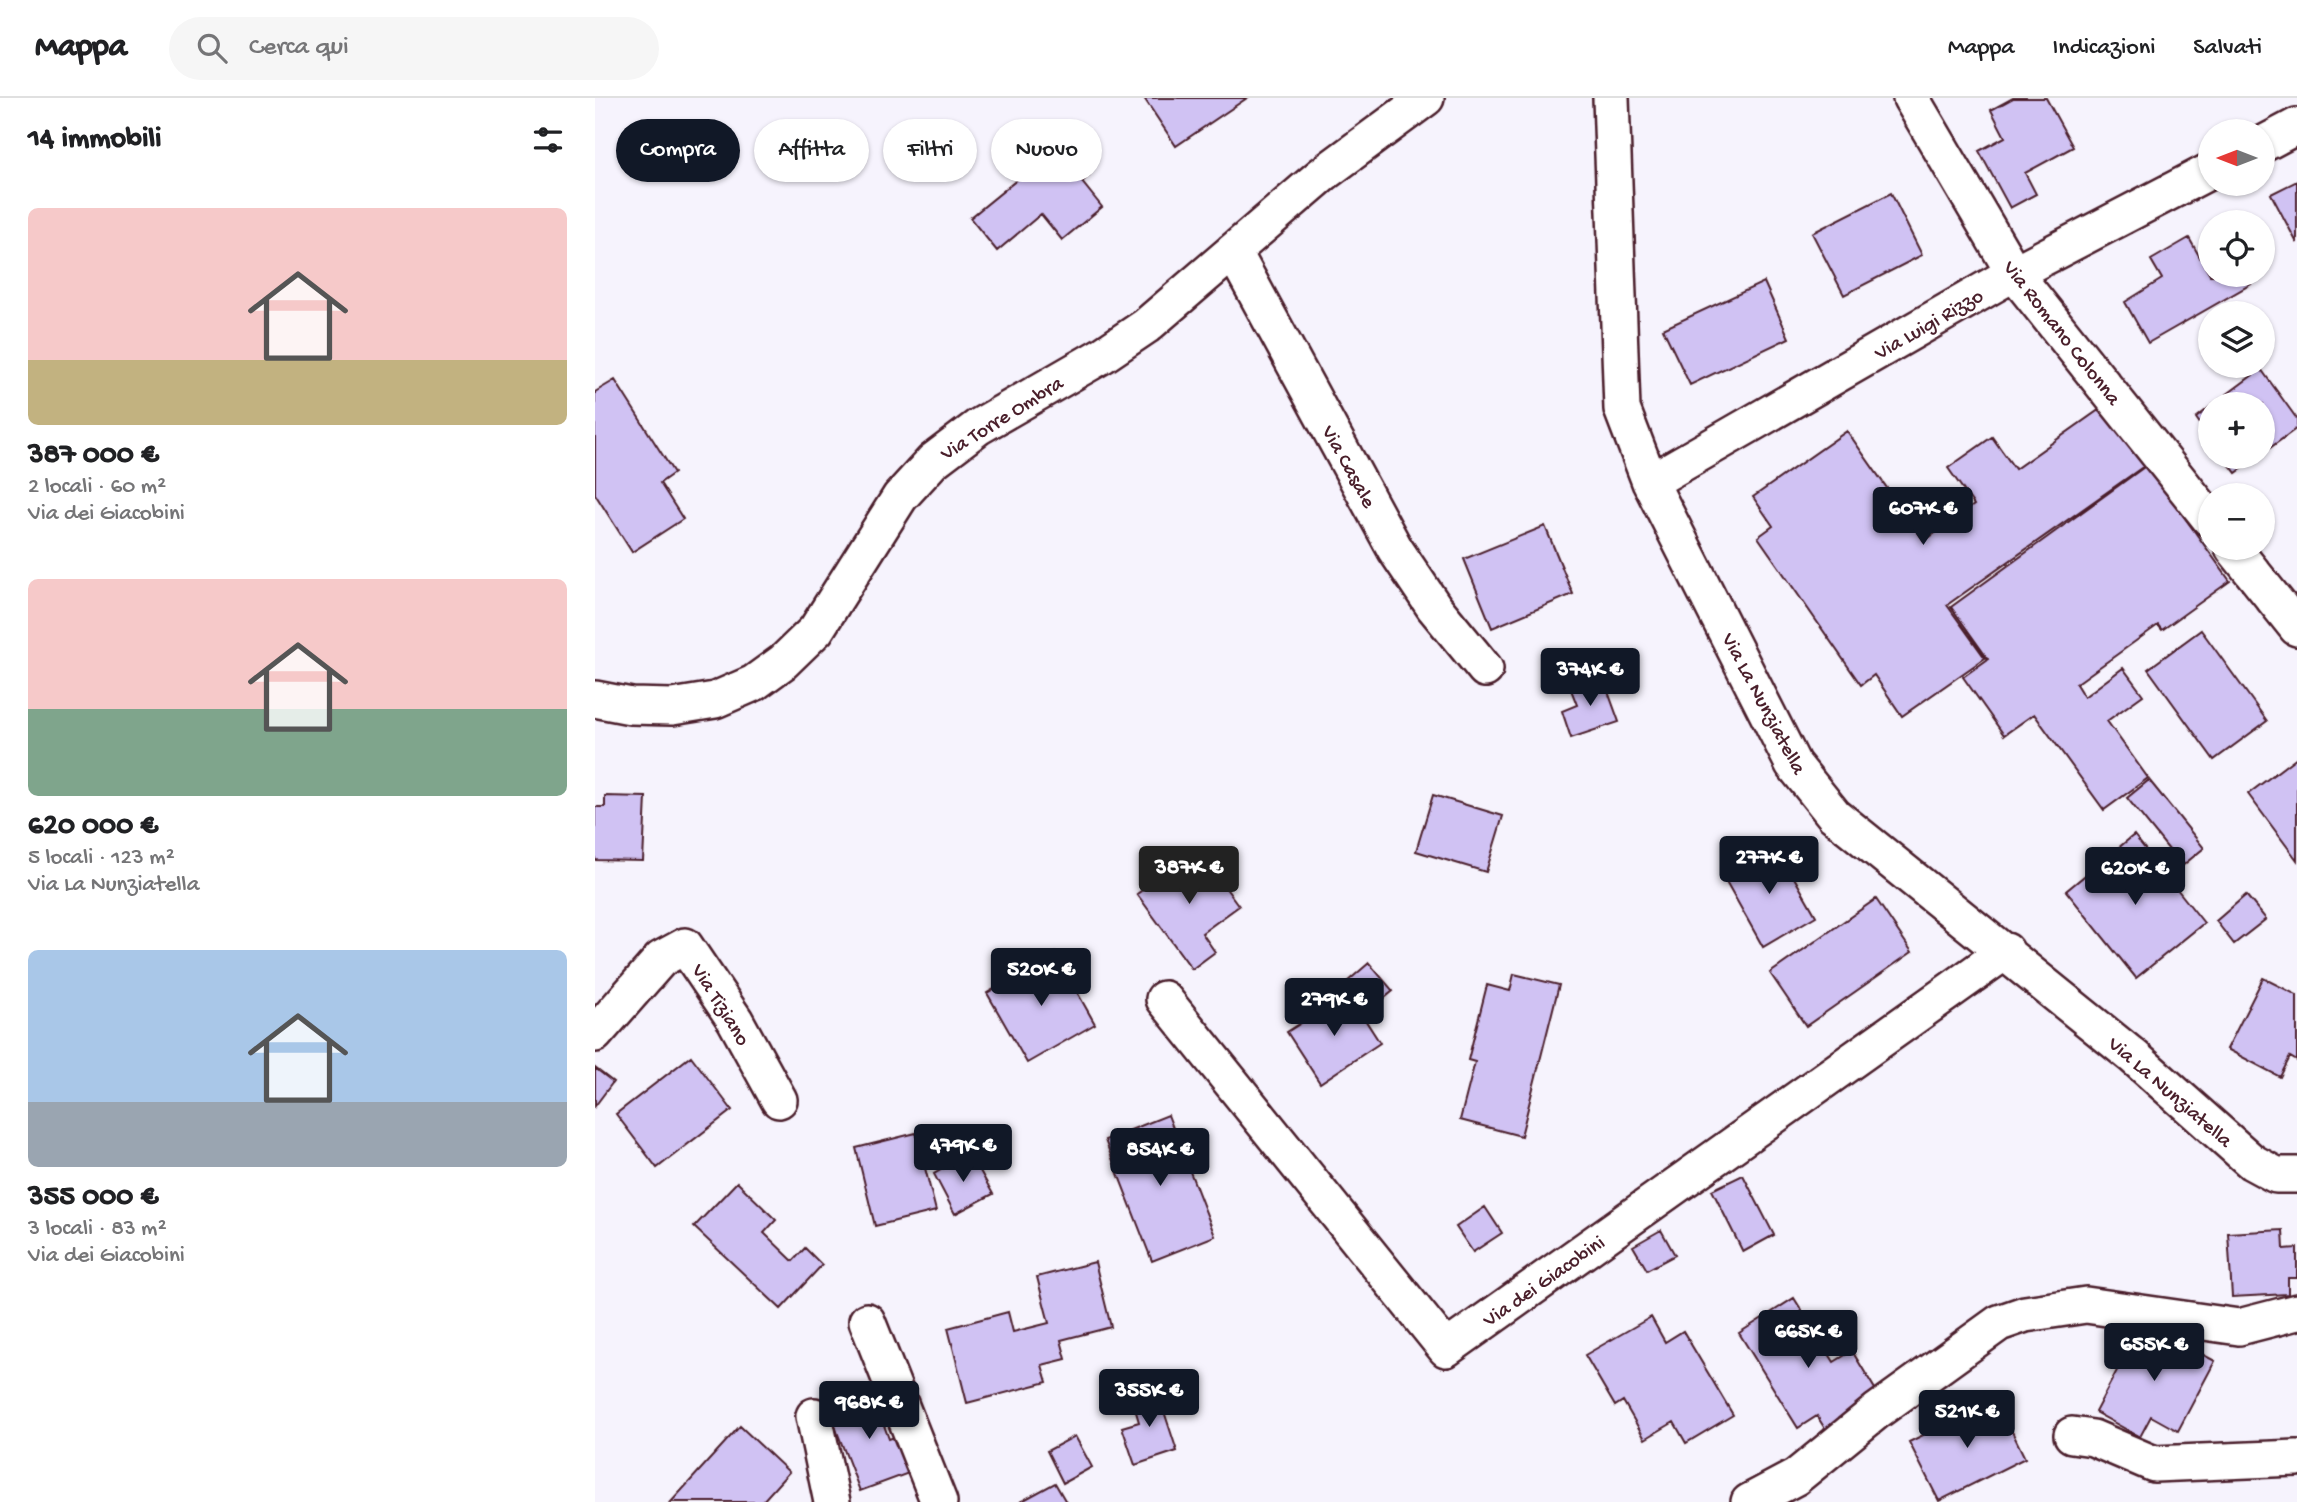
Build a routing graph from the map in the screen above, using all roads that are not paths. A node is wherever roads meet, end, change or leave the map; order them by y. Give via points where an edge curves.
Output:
1 (1426, 98) edge
2 (1611, 98) edge
3 (1911, 98) edge
4 (2297, 126) edge
5 (2275, 138) edge
6 (2198, 177) edge
7 (1233, 251) junction
8 (2014, 273) junction
9 (1650, 482) junction
10 (2198, 504) edge
11 (2243, 560) edge
12 (2297, 628) edge
13 (1485, 669) dead end
14 (595, 699) edge
15 (2006, 951) junction
16 (1164, 999) dead end
17 (595, 1034) edge
18 (779, 1100) dead end
19 (2297, 1175) edge
20 (2297, 1312) edge
21 (867, 1321) dead end
22 (814, 1416) dead end
23 (2071, 1435) dead end
24 (2297, 1458) edge
25 (832, 1502) edge
26 (939, 1502) edge
27 (1749, 1502) edge

1 - 7 street, Via Torre Ombra via 1323,174
2 - 9 street, Via La Nunziatella via 1622,409
3 - 8 street, Via Romano Colonna
4 - 5 street
6 - 8 street, Via Luigi Rizzo
7 - 13 street, Via Casale via 1395,549 1434,607
7 - 14 street, Via Torre Ombra via 1146,326 978,427 933,461 900,497 816,631 754,683 715,700 672,706 631,706
8 - 9 street, Via Luigi Rizzo
8 - 10 street, Via Romano Colonna
9 - 15 street, Via La Nunziatella via 1793,764 1834,815
11 - 12 street
15 - 16 street, Via dei Giacobini via 1446,1349
15 - 19 street, Via La Nunziatella via 2252,1162 2276,1175
17 - 18 street, Via Tiziano via 661,959 685,946 735,1020
20 - 27 street via 2239,1327 2085,1305 2025,1314 1999,1324 1877,1411 1796,1477
21 - 26 street
22 - 25 street
23 - 24 street via 2093,1438 2154,1464

